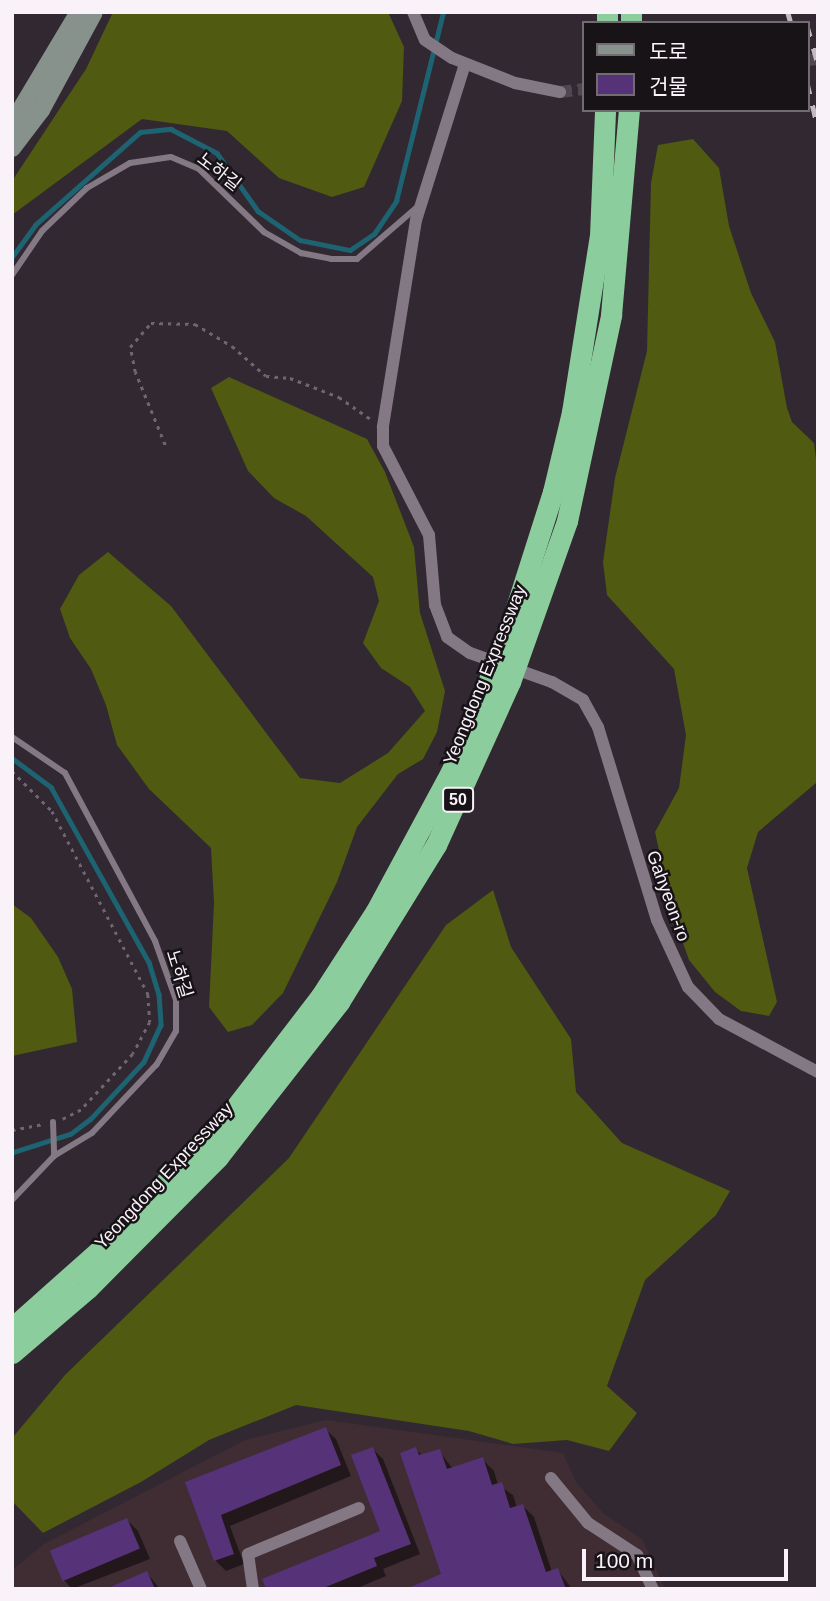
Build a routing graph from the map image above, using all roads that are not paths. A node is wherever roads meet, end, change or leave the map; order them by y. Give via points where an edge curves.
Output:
1 (79, 12) edge
2 (94, 12) edge
3 (413, 12) edge
4 (465, 64) junction
5 (560, 92) tunnel mouth
6 (605, 112) edge
7 (629, 112) edge
8 (12, 124) edge
9 (12, 148) edge
10 (420, 205) junction
11 (12, 275) edge
12 (12, 737) edge
13 (818, 1072) edge
14 (53, 1126) road end
15 (54, 1153) junction
16 (12, 1200) edge
17 (12, 1328) edge
18 (12, 1353) edge
19 (551, 1478) dead end
20 (359, 1508) dead end
21 (180, 1541) dead end
22 (201, 1589) edge
23 (253, 1589) edge
24 (653, 1589) edge

1 - 8 street
2 - 9 street via 40,110
3 - 4 street via 425,40
4 - 5 street via 515,83
4 - 10 street
6 - 17 highway, Yeongdong Expressway / 50 via 600,236 560,466 507,636 450,772 376,911 321,996 232,1112 110,1241
7 - 18 highway, Yeongdong Expressway / 50 via 611,315 595,409 567,521 510,682 436,845 339,1002 218,1157 88,1288
10 - 11 lane, 노하길 via 357,260 331,259 302,253 264,232 199,169 172,157 130,163 87,188 42,231
10 - 13 street, Gahyeon-ro via 383,446 429,535 435,605 447,637 470,653 552,682 583,700 598,727 636,860 688,987 719,1019
12 - 15 lane, 노하길 via 65,773 155,941 176,1000 176,1031 156,1065 92,1133
14 - 15 lane
15 - 16 lane, 노하길
19 - 24 street via 588,1522 637,1555
20 - 23 street via 248,1554
21 - 22 street

